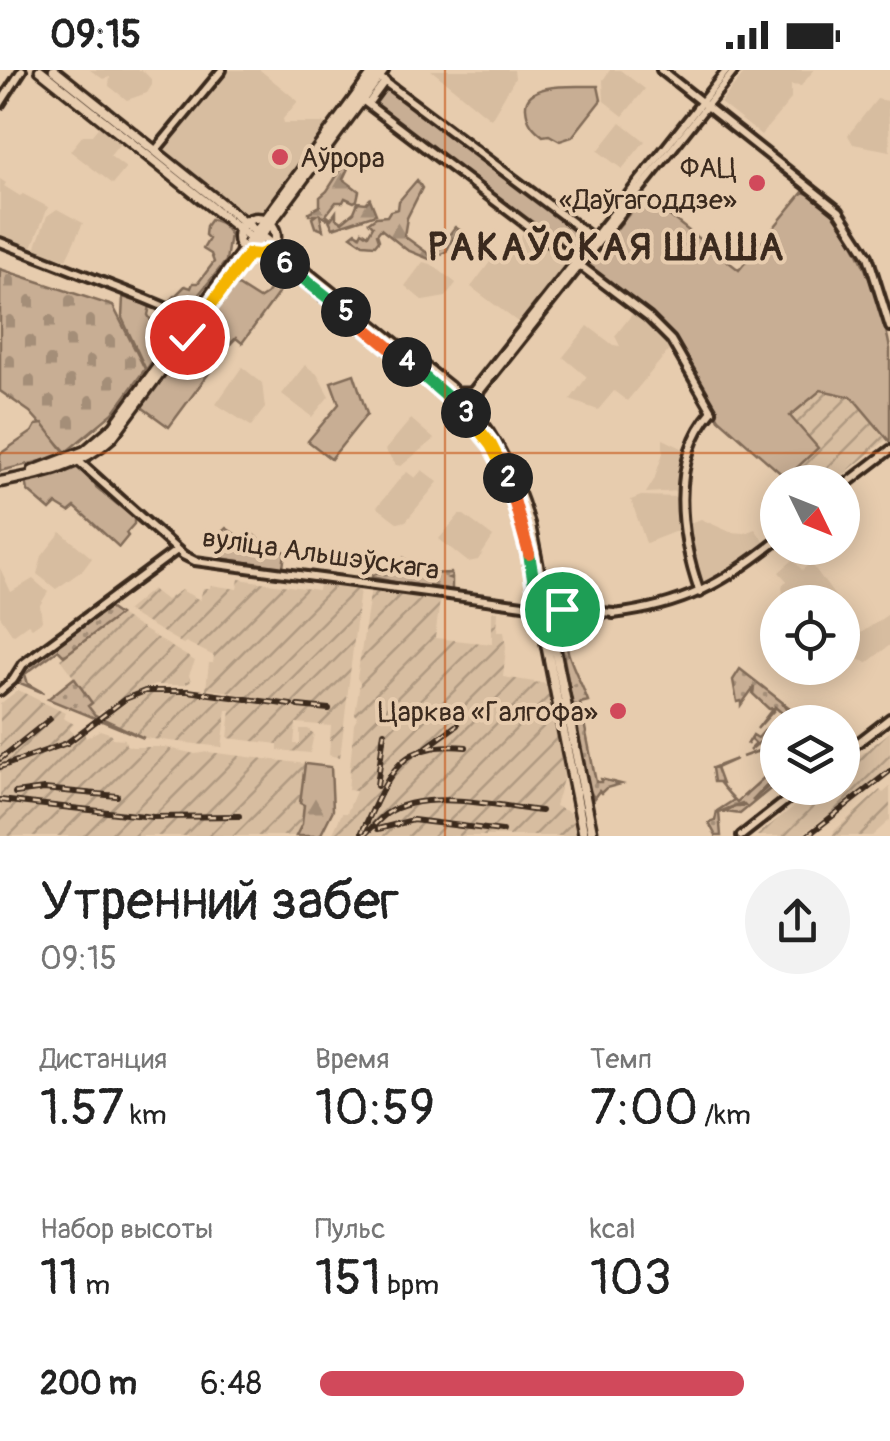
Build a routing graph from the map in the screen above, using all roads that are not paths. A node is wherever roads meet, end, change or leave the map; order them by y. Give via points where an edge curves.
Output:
1 (22, 70) edge
2 (40, 70) edge
3 (54, 70) edge
4 (222, 70) edge
5 (661, 70) edge
6 (727, 70) edge
7 (735, 70) edge
8 (379, 74) edge
9 (362, 99) junction
10 (705, 103) junction
11 (0, 104) edge
12 (155, 151) junction
13 (268, 222) junction
14 (243, 226) junction
15 (257, 237) junction
16 (596, 240) junction
17 (0, 242) edge
18 (272, 248) junction
19 (247, 252) junction
20 (577, 264) junction
21 (553, 295) junction
22 (190, 327) junction
23 (890, 327) edge
24 (514, 341) junction
25 (510, 354) junction
26 (470, 403) junction
27 (890, 450) edge
28 (77, 460) junction
29 (860, 474) edge
30 (0, 480) edge
31 (177, 550) junction
32 (760, 554) edge
33 (700, 593) junction
34 (544, 608) junction
35 (559, 614) junction
36 (614, 614) junction
37 (549, 626) junction
38 (549, 648) junction
39 (0, 691) edge
40 (890, 718) edge
41 (860, 742) edge
42 (780, 805) edge
43 (584, 836) edge
44 (593, 836) edge
45 (741, 836) edge

1 - 11 main road
2 - 14 main road
3 - 12 main road
4 - 12 main road
5 - 10 main road
6 - 10 main road
7 - 10 main road
8 - 9 main road
8 - 9 main road
8 - 16 main road
9 - 13 main road
9 - 20 main road
10 - 16 main road
10 - 23 main road via 839,211 868,256
12 - 14 main road
13 - 14 main road via 256,218
13 - 15 main road
13 - 18 main road via 276,233
14 - 15 main road
14 - 19 main road via 239,239
15 - 18 main road
15 - 19 main road
16 - 20 main road
17 - 22 main road via 165,307
18 - 19 main road via 260,255
18 - 26 main road
18 - 26 main road
19 - 22 main road
20 - 21 main road
20 - 33 main road via 663,330 712,411 693,438 683,493 684,539
21 - 24 main road
21 - 25 main road
22 - 28 main road via 120,429
24 - 25 main road
24 - 26 main road
25 - 26 main road
26 - 34 main road via 515,496
27 - 29 main road
28 - 30 main road
28 - 31 main road, вуліца Альшэўскага
31 - 34 main road, вуліца Альшэўскага via 195,561
31 - 39 main road via 24,664
32 - 33 main road, вуліца Альшэўскага
33 - 36 main road, вуліца Альшэўскага
34 - 35 main road, вуліца Альшэўскага
34 - 36 main road, вуліца Альшэўскага
34 - 37 main road
34 - 38 main road
35 - 36 main road, вуліца Альшэўскага
35 - 37 main road
37 - 38 main road
38 - 43 main road
38 - 44 main road
40 - 41 main road
42 - 45 main road

